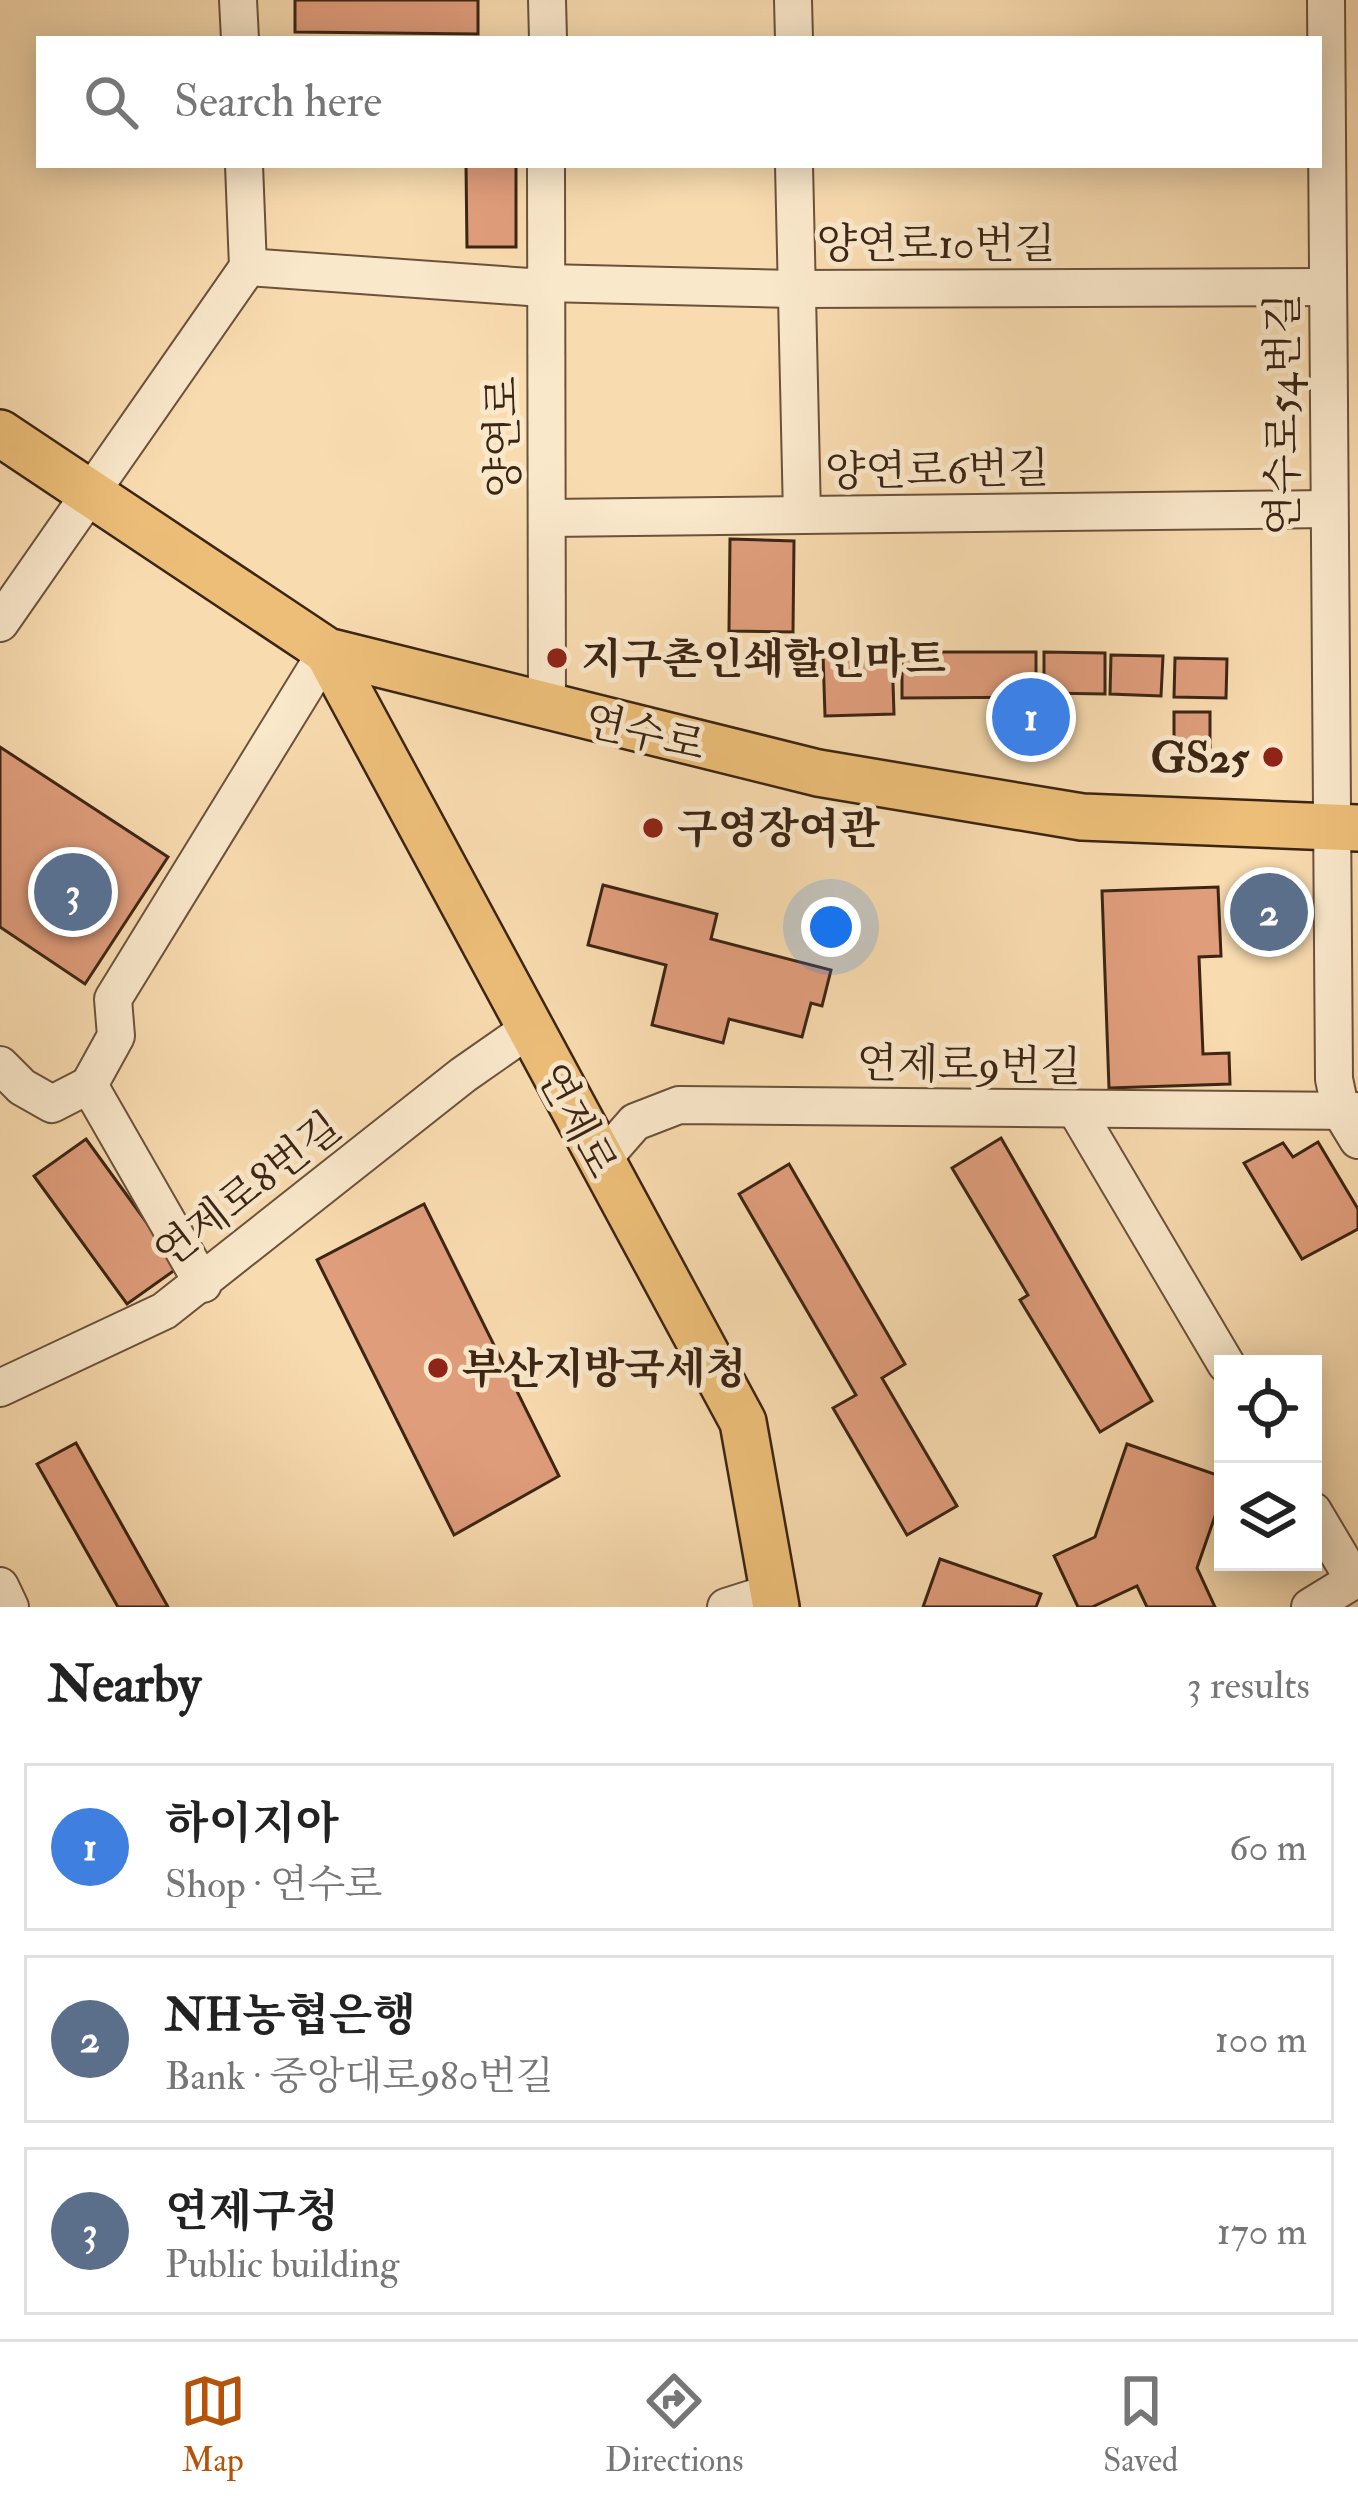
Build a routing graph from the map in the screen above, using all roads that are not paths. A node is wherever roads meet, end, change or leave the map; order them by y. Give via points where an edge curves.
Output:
1 (238, 0) edge
2 (548, 0) edge
3 (793, 0) edge
4 (1326, 0) edge
5 (240, 36) edge
6 (548, 36) edge
7 (794, 36) edge
8 (1335, 61) edge
9 (244, 168) edge
10 (547, 168) edge
11 (794, 168) edge
12 (248, 267) junction
13 (545, 283) junction
14 (1327, 287) junction
15 (793, 289) junction
16 (0, 433) edge
17 (91, 494) junction
18 (1326, 509) junction
19 (802, 515) junction
20 (548, 518) junction
21 (0, 623) edge
22 (327, 651) junction
23 (547, 708) junction
24 (1343, 828) edge
25 (529, 1029) junction
26 (0, 1065) edge
27 (89, 1085) junction
28 (1076, 1110) junction
29 (1352, 1121) edge
30 (600, 1162) junction
31 (203, 1283) junction
32 (1221, 1355) edge
33 (0, 1388) edge
34 (1322, 1526) edge
35 (0, 1586) edge
36 (775, 1599) edge
37 (10, 1607) edge
38 (726, 1607) edge
39 (1310, 1607) edge

1 - 5 street
2 - 6 street
3 - 7 street
4 - 8 street, 연수로54번길
8 - 14 street, 연수로54번길
9 - 12 street
10 - 13 street, 양연로
11 - 15 street
12 - 13 street, 양연로10번길
12 - 17 street
13 - 15 street, 양연로10번길
13 - 20 street, 양연로
14 - 15 street, 양연로10번길
14 - 18 street, 연수로54번길
15 - 19 street
16 - 17 main road, 연수로
17 - 21 street
17 - 22 main road, 연수로
18 - 19 street, 양연로6번길
18 - 24 street, 연수로54번길
19 - 20 street, 양연로6번길
20 - 23 street, 양연로
22 - 23 main road, 연수로
22 - 25 main road, 연제로
22 - 27 street via 113,999 116,1036
23 - 24 main road, 연수로 via 818,772 1082,817
24 - 29 street, 연수로54번길 via 1334,1079
25 - 30 main road, 연제로
25 - 31 street, 연제로8번길
26 - 27 street via 52,1104
27 - 31 street
28 - 29 street, 연제로9번길
28 - 30 street, 연제로9번길 via 679,1105 635,1122
28 - 32 street
30 - 36 main road, 연제로 via 743,1422
31 - 33 street, 연제로8번길 via 164,1312
34 - 39 street via 1354,1580
35 - 37 street
36 - 38 street

